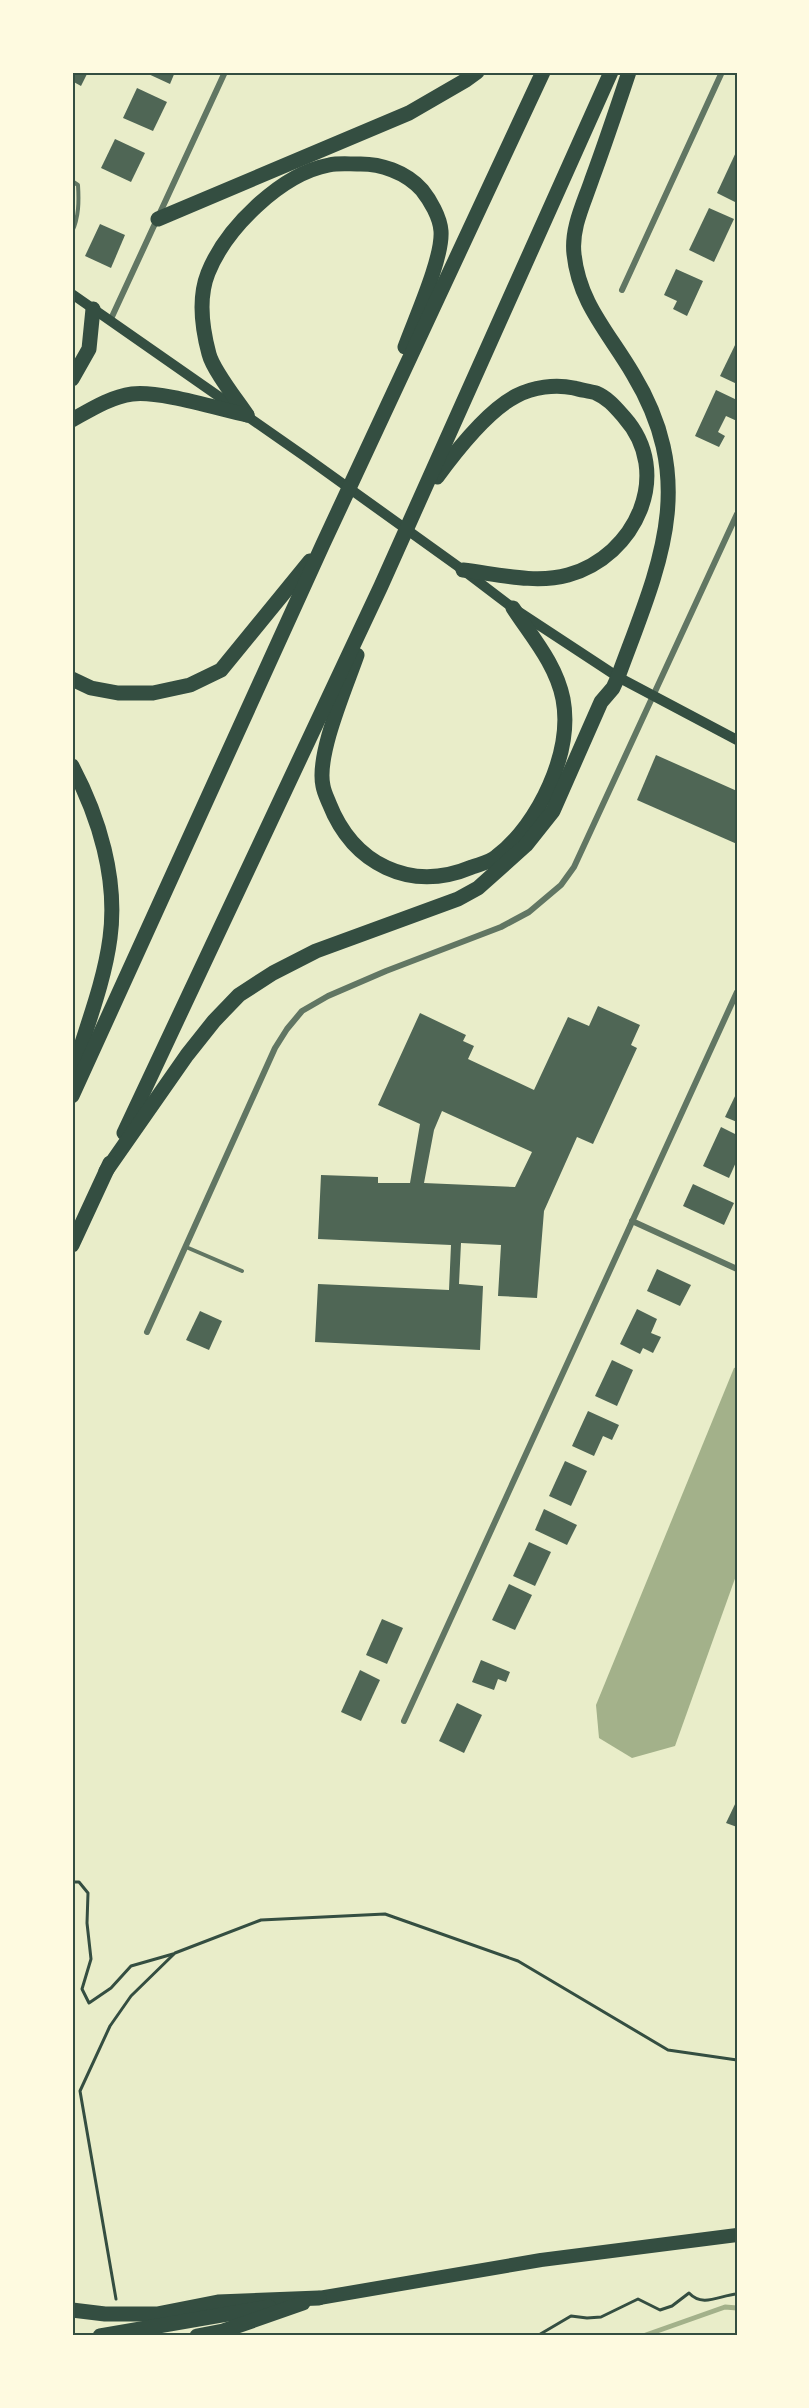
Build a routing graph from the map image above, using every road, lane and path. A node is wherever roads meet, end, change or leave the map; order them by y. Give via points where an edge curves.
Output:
1 (225, 72) edge
2 (477, 72) edge
3 (543, 72) edge
4 (610, 72) edge
5 (629, 72) edge
6 (722, 72) edge
7 (72, 181) edge
8 (158, 219) junction
9 (72, 232) edge
10 (622, 290) dead end
11 (72, 294) edge
12 (93, 309) junction
13 (110, 321) junction
14 (72, 379) edge
15 (247, 416) junction
16 (72, 420) edge
17 (373, 438) junction
18 (420, 499) junction
19 (737, 514) edge
20 (323, 544) junction
21 (464, 570) junction
22 (381, 586) junction
23 (513, 609) junction
24 (618, 677) junction
25 (72, 679) edge
26 (654, 696) junction
27 (737, 740) edge
28 (72, 766) edge
29 (737, 992) edge
30 (72, 1075) edge
31 (72, 1096) edge
32 (106, 1171) junction
33 (632, 1221) junction
34 (72, 1245) edge
35 (185, 1247) junction
36 (737, 1269) edge
37 (242, 1271) dead end
38 (147, 1332) dead end
39 (404, 1721) dead end
40 (72, 1882) edge
41 (175, 1953) junction
42 (737, 2060) edge
43 (737, 2235) edge
44 (737, 2294) edge
45 (319, 2298) junction
46 (117, 2302) dead end
47 (72, 2310) edge
48 (100, 2336) edge
49 (197, 2336) edge
50 (537, 2336) edge

1 - 8 street
2 - 8 highway via 409,113
3 - 17 highway
4 - 18 highway
5 - 24 highway via 573,236 579,280 594,316 634,374 650,407 668,471 667,530 659,565
6 - 10 street
7 - 9 lane via 78,185 79,200
8 - 13 street
11 - 12 main road
12 - 13 main road
12 - 14 highway via 89,349
13 - 15 main road
15 - 16 highway via 149,394 131,394 100,404
15 - 17 highway via 209,357 203,329 202,299 218,251 237,225 299,176 330,165 371,163 398,172 417,185 429,198 441,230 438,256
15 - 21 main road
17 - 20 highway
18 - 21 highway via 478,426 516,396 534,390 562,386 597,394 611,403 635,430 645,455 647,481 641,509 629,532 609,554 586,568 547,579
18 - 22 highway
19 - 26 street
20 - 25 highway via 221,670 190,685 153,693 118,693 91,688
20 - 31 highway
21 - 23 main road
22 - 23 highway via 324,754 322,785 341,830 368,858 412,876 461,872 496,858 538,808 553,777 564,742 563,699 550,662
22 - 32 highway
23 - 24 main road
24 - 26 main road
24 - 32 highway via 601,702 553,811 526,845 478,888 458,899 316,951 239,995 187,1055
26 - 27 main road
26 - 35 street via 574,867 561,885 529,912 501,927 386,970 302,1011 275,1048
28 - 30 highway via 83,786 105,851 112,908 104,967
29 - 33 street
32 - 34 highway
33 - 36 street
33 - 39 street
35 - 37 lane
35 - 38 street
40 - 41 path via 79,1882 88,1893 92,1959 82,1989 89,2003 111,1988 131,1966
41 - 42 path via 261,1920 385,1914 518,1961 668,2050
41 - 46 path via 131,1996 110,2026 80,2091
43 - 45 highway via 541,2260
44 - 50 path via 705,2302 689,2293 660,2310 638,2300 601,2317 571,2316
45 - 47 highway via 218,2302 157,2314
45 - 48 highway
45 - 49 highway

